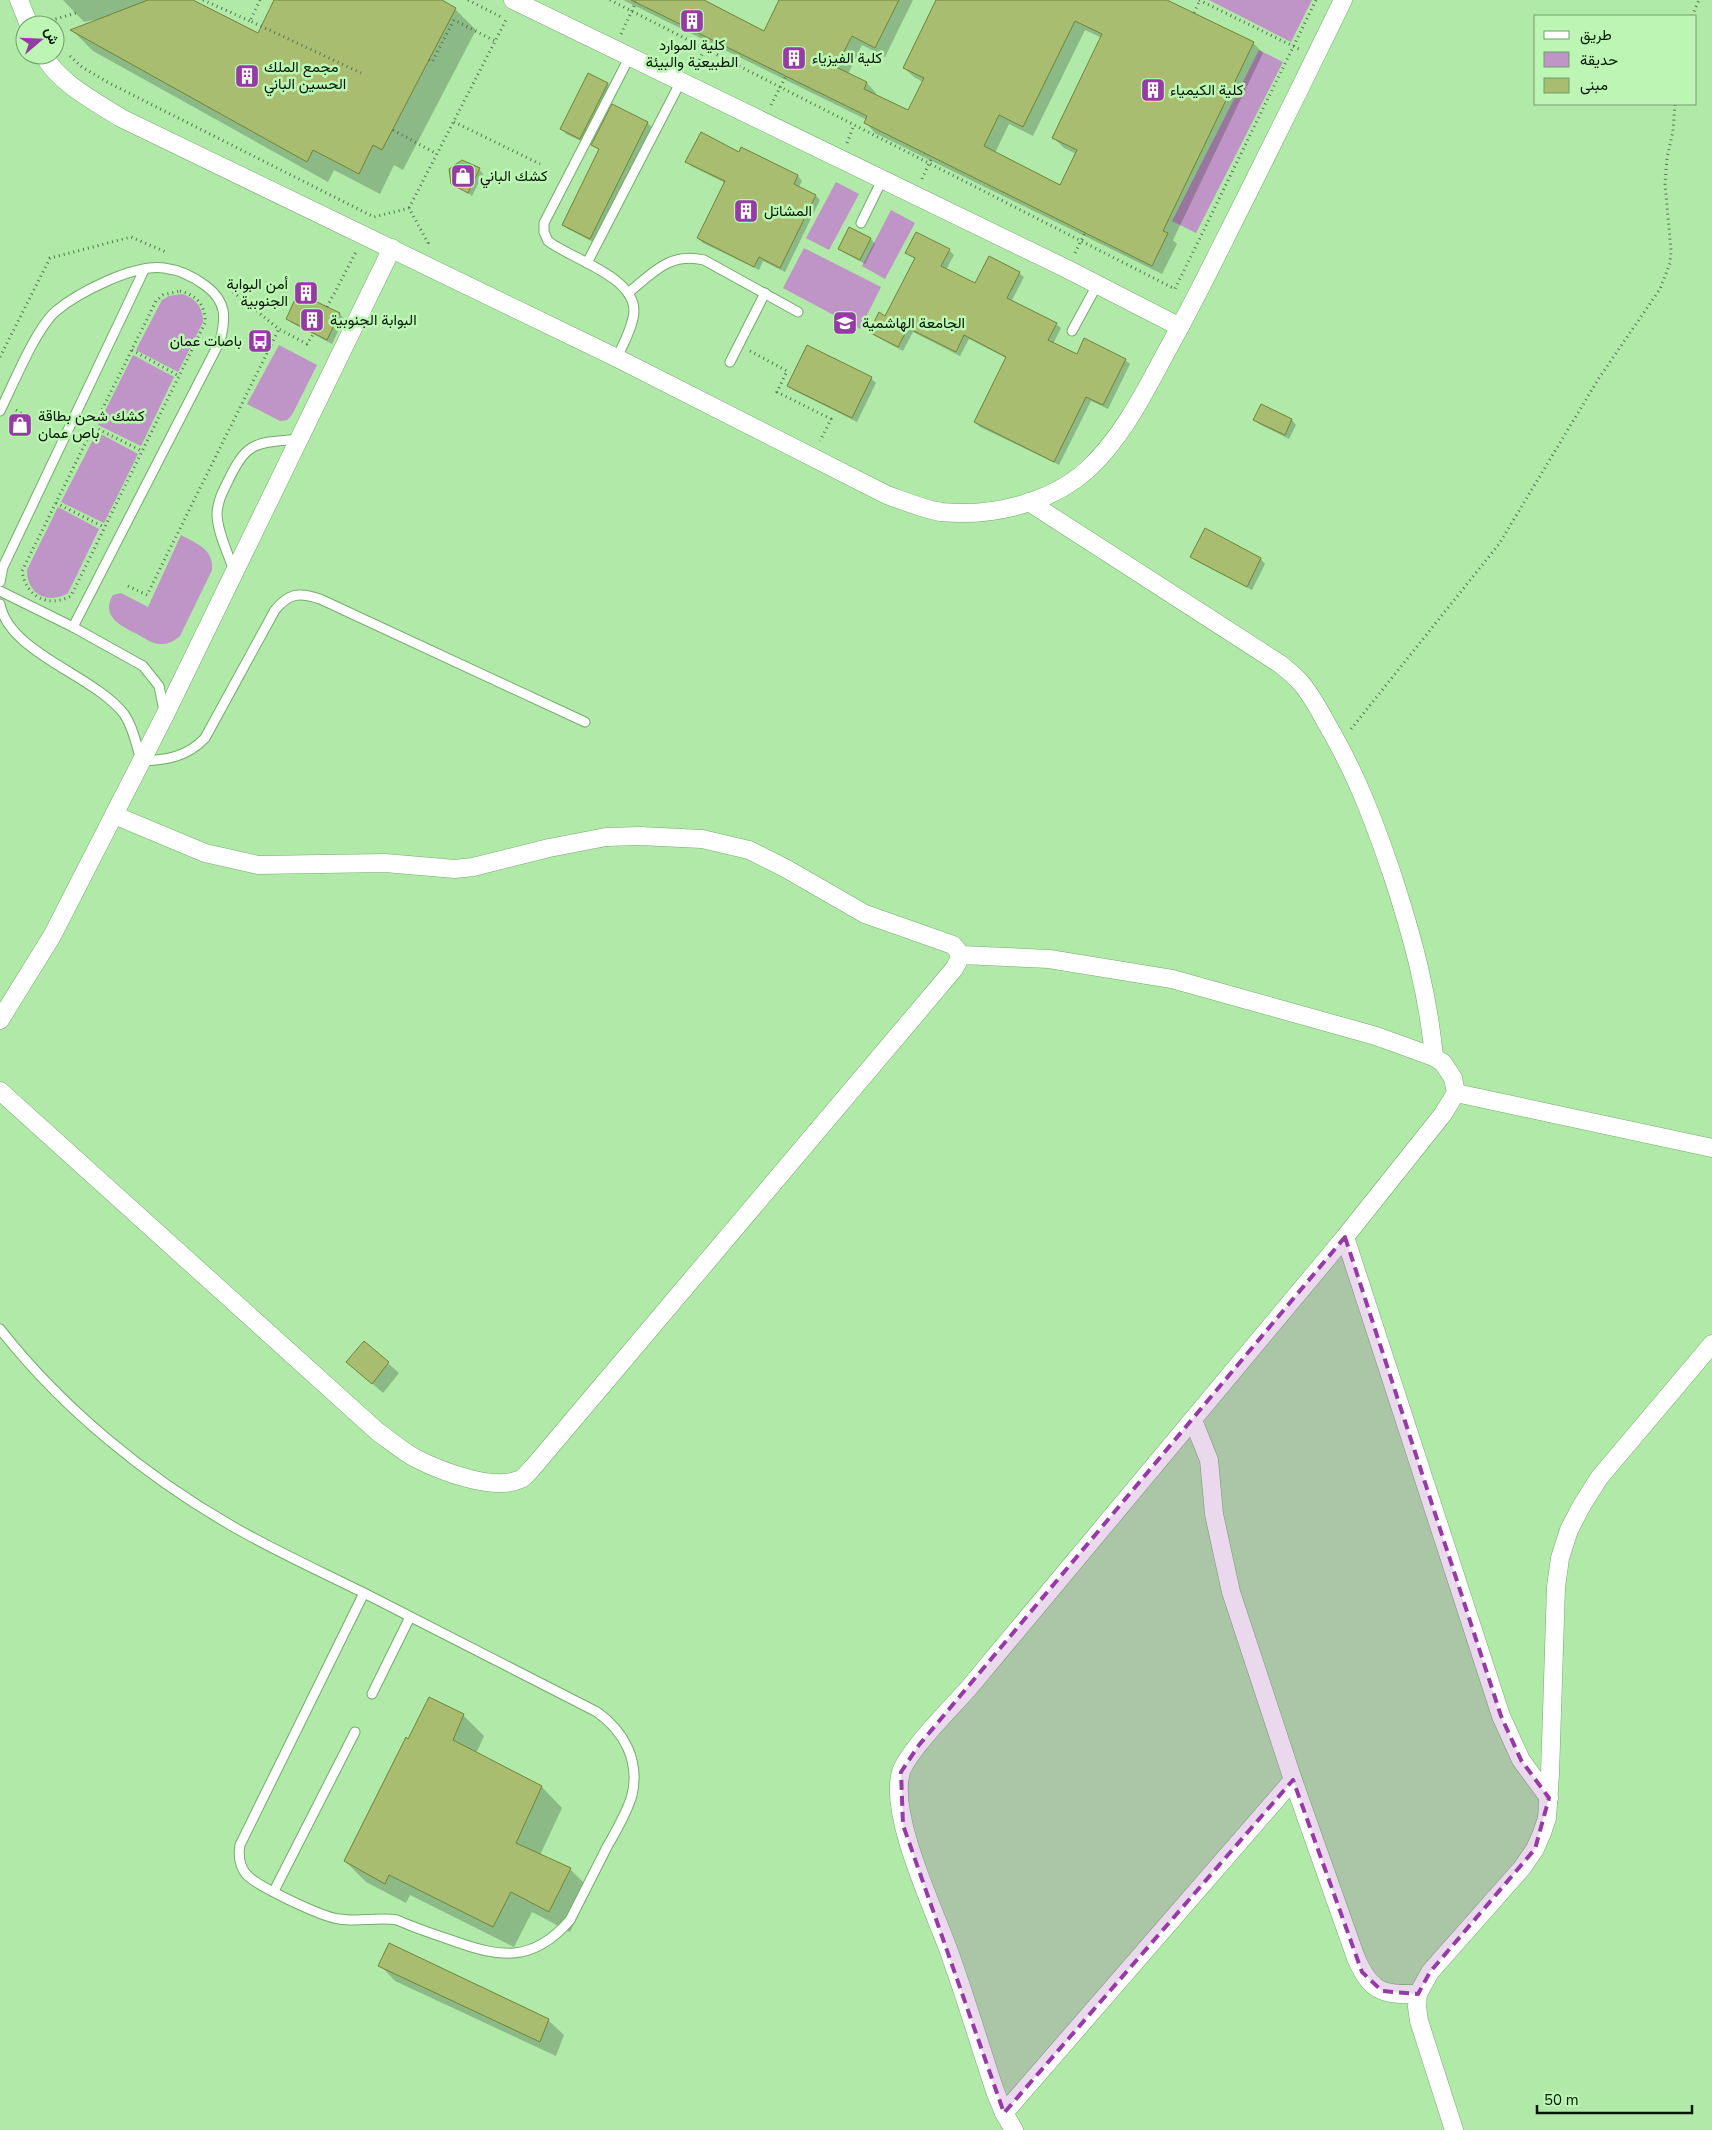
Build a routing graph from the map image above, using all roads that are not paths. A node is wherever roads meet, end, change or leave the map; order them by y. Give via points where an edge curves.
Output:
1 (20, 0) edge
2 (1343, 0) edge
3 (514, 1) edge
4 (31, 15) edge
5 (630, 56) junction
6 (50, 65) edge
7 (680, 82) junction
8 (882, 180) junction
9 (861, 223) dead end
10 (392, 248) junction
11 (587, 263) junction
12 (144, 270) junction
13 (1096, 285) junction
14 (628, 293) junction
15 (765, 293) junction
16 (798, 312) dead end
17 (1180, 328) junction
18 (1072, 331) dead end
19 (617, 358) junction
20 (730, 362) dead end
21 (0, 411) edge
22 (299, 439) junction
23 (1029, 502) junction
24 (234, 572) junction
25 (0, 582) edge
26 (0, 591) edge
27 (0, 604) edge
28 (73, 627) junction
29 (165, 715) junction
30 (585, 722) dead end
31 (141, 761) junction
32 (114, 815) junction
33 (960, 955) junction
34 (0, 1020) edge
35 (1434, 1057) junction
36 (0, 1091) edge
37 (1456, 1093) junction
38 (1712, 1148) edge
39 (1345, 1237) junction
40 (0, 1328) edge
41 (1712, 1344) edge
42 (1193, 1420) junction
43 (364, 1594) junction
44 (410, 1617) junction
45 (372, 1694) dead end
46 (355, 1732) dead end
47 (1293, 1780) junction
48 (1549, 1798) junction
49 (274, 1891) junction
50 (1418, 1994) junction
51 (1004, 2113) junction
52 (1014, 2130) edge
53 (1454, 2130) edge

1 - 4 street
2 - 17 street
3 - 5 street
5 - 7 street
5 - 11 lane via 544,223 548,241
6 - 10 street via 78,91 121,118
7 - 8 street
7 - 11 lane
8 - 9 lane
8 - 13 street
10 - 19 street
10 - 22 street
11 - 14 lane via 615,280
12 - 21 lane via 114,278 88,290 54,312 38,333
12 - 25 lane via 4,567
12 - 28 lane via 163,268 199,281 213,291 222,306 224,324 220,341
13 - 17 street
13 - 18 lane
14 - 15 lane via 664,264 683,257 704,260
14 - 19 lane via 633,317
15 - 16 lane
15 - 20 lane
17 - 23 street via 1130,417 1107,449 1086,471 1058,490
19 - 23 street via 887,495 912,504 966,513
22 - 24 street
22 - 24 lane via 262,443 238,460 225,487 217,516
23 - 35 street via 1280,664 1301,682 1339,745 1366,802 1424,983
24 - 29 street
26 - 28 lane
27 - 31 lane via 3,616 18,637 109,698 125,715
28 - 29 lane via 143,666 159,686
29 - 31 street
30 - 31 lane via 320,599 294,594 275,610 205,738 177,757
31 - 32 street
32 - 33 street via 205,852 258,865 385,863 455,869 473,868 606,837 702,839 727,843 785,868 865,914 952,945
32 - 34 street via 52,936
33 - 35 street via 1049,959 1172,979 1376,1036
33 - 36 street via 954,970 535,1465 522,1479 504,1483 480,1481 443,1470 416,1458 378,1432
35 - 37 street via 1449,1071
37 - 38 street
37 - 39 street via 1449,1107
39 - 42 street
39 - 48 street via 1501,1716 1521,1760
40 - 43 lane via 42,1377 80,1414 161,1480 232,1526
41 - 48 street via 1599,1478 1569,1530 1560,1558 1556,1587
42 - 47 street via 1209,1460 1216,1528 1231,1592
42 - 51 street via 908,1758 901,1772 900,1808 908,1844 947,1945
43 - 44 lane
43 - 49 lane via 240,1845 242,1869 255,1881
44 - 45 lane
44 - 49 lane via 608,1720 622,1735 631,1754 634,1781 627,1808 570,1920 540,1945 516,1953 478,1950 397,1920 324,1916
46 - 49 lane
47 - 50 street via 1367,1981 1393,1994
47 - 51 street
48 - 50 street via 1547,1818 1535,1849 1430,1972
50 - 53 street via 1419,2021
51 - 52 street

